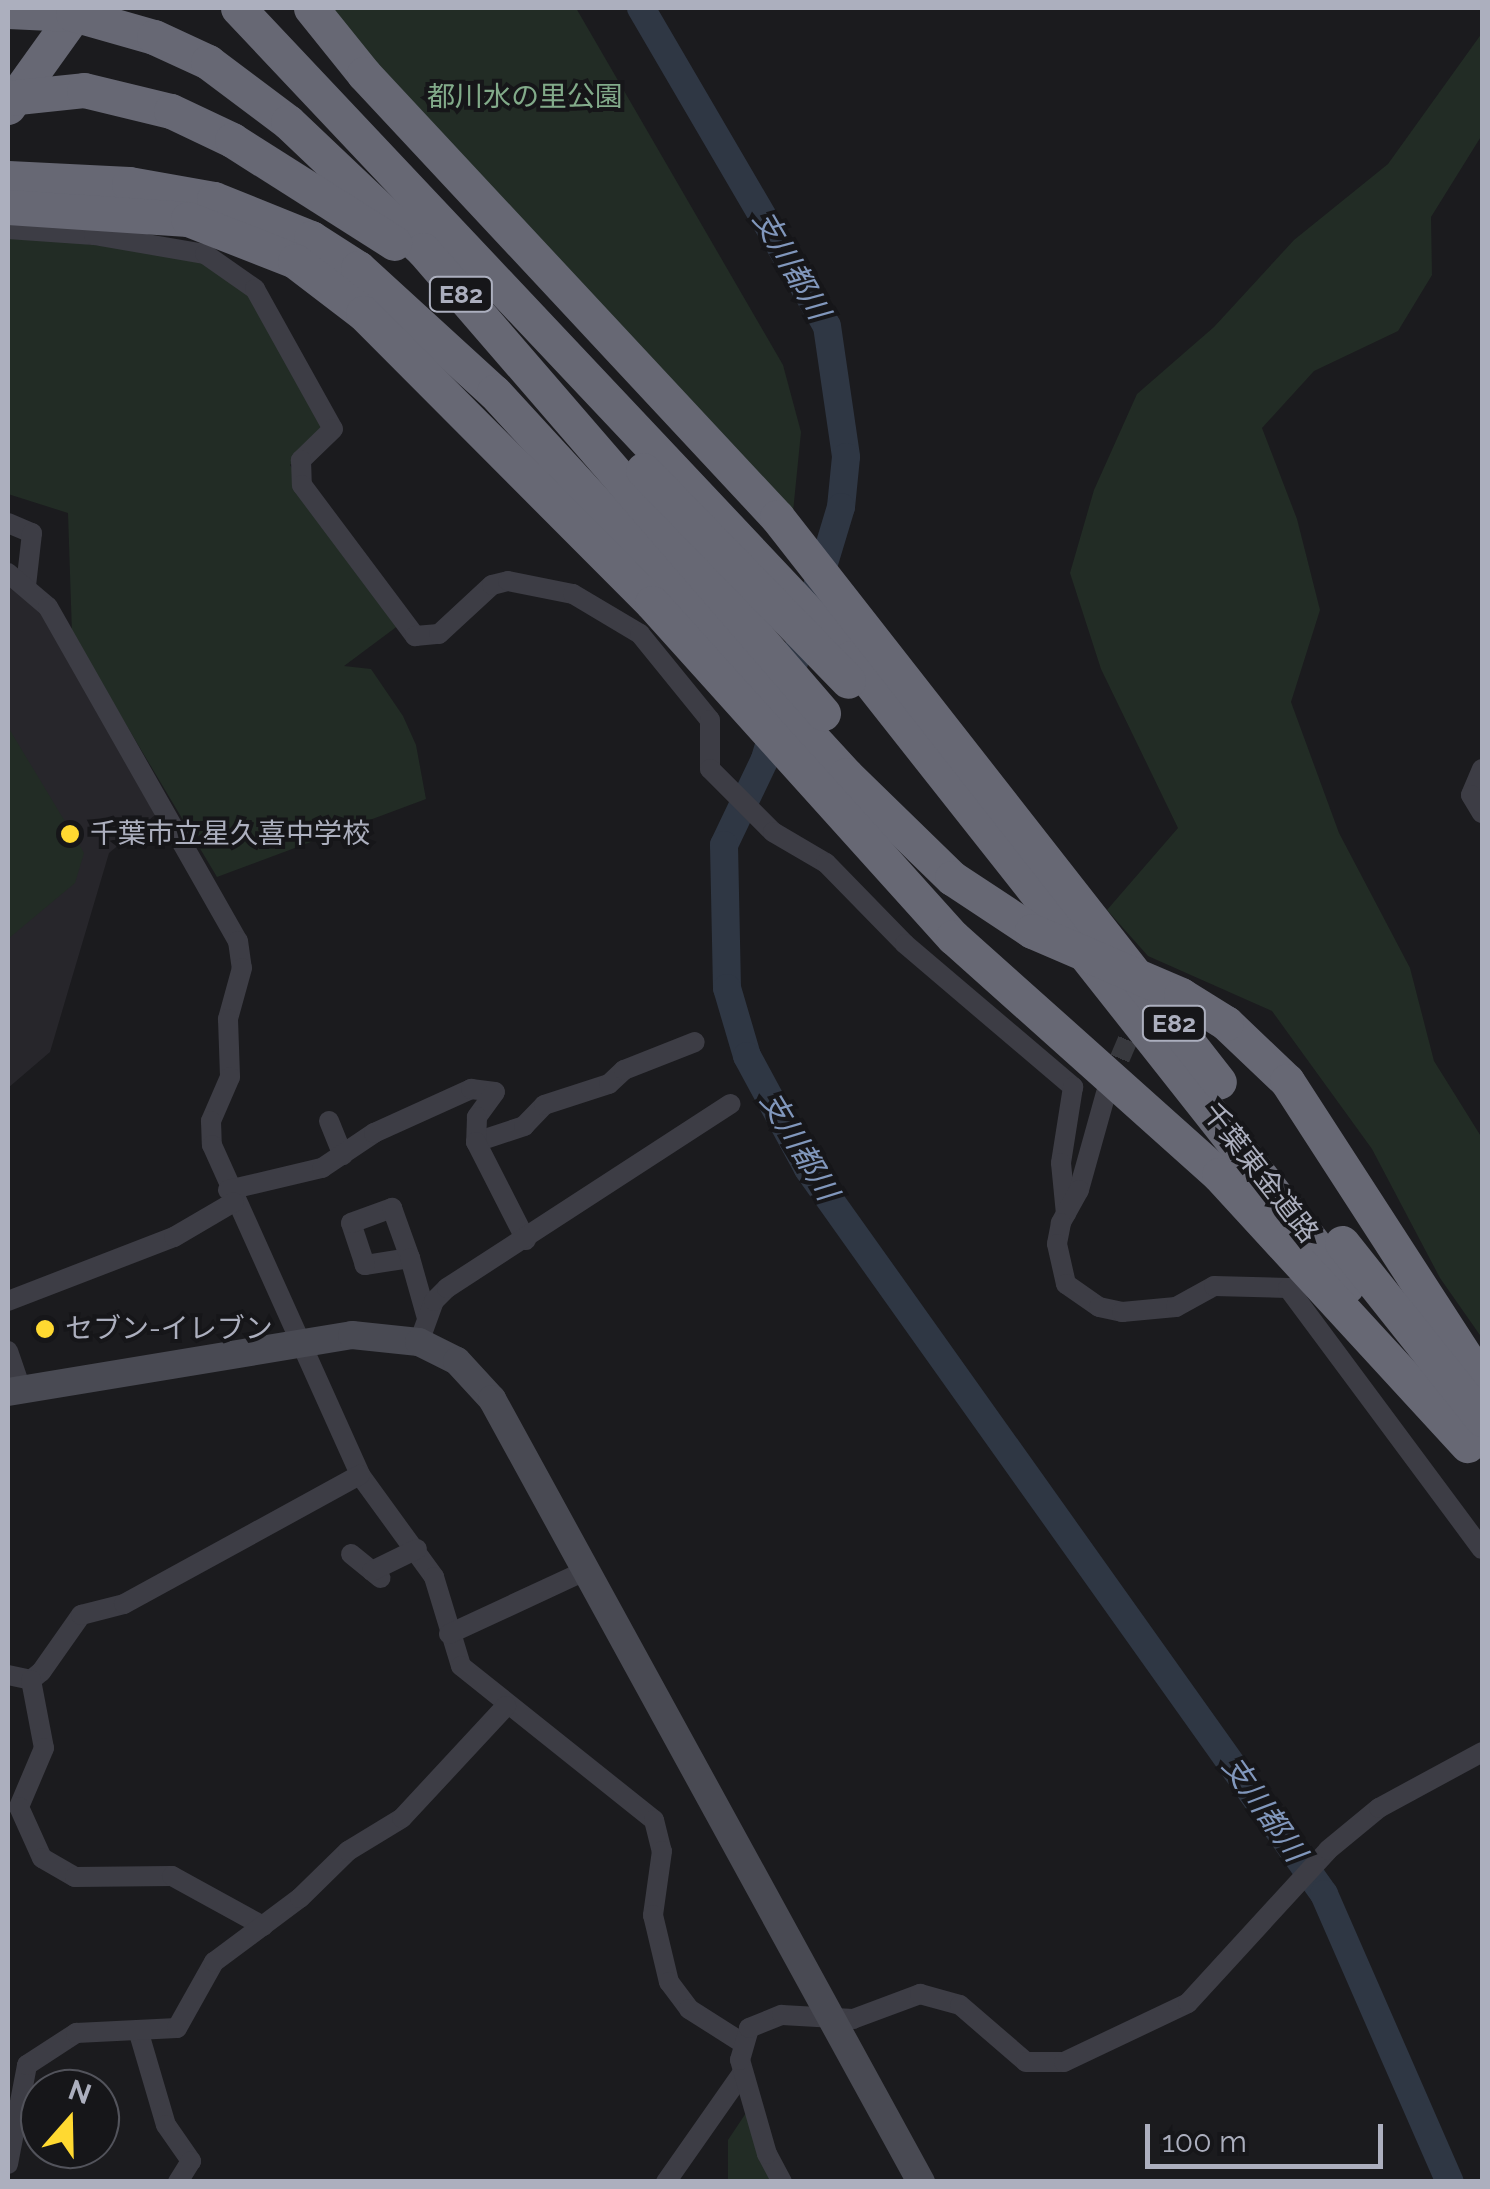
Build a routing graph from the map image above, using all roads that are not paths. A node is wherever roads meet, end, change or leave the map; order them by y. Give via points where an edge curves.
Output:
1 (52, 8) edge
2 (79, 8) edge
3 (238, 8) edge
4 (311, 8) edge
5 (8, 11) edge
6 (8, 72) edge
7 (8, 98) edge
8 (8, 107) edge
9 (8, 178) edge
10 (8, 206) edge
11 (8, 229) edge
12 (8, 523) edge
13 (8, 572) edge
14 (26, 586) junction
15 (717, 651) junction
16 (855, 655) junction
17 (1482, 769) edge
18 (1482, 813) edge
19 (952, 878) junction
20 (695, 1042) dead end
21 (1106, 1093) tunnel mouth
22 (730, 1104) dead end
23 (329, 1120) dead end
24 (476, 1142) junction
25 (343, 1155) junction
26 (231, 1196) junction
27 (1066, 1214) junction
28 (526, 1240) junction
29 (410, 1258) dead end
30 (8, 1301) edge
31 (423, 1330) junction
32 (300, 1344) junction
33 (8, 1351) edge
34 (1482, 1382) edge
35 (14, 1390) edge
36 (1477, 1443) edge
37 (360, 1475) junction
38 (417, 1549) junction
39 (1482, 1549) edge
40 (351, 1554) dead end
41 (587, 1570) junction
42 (450, 1634) junction
43 (8, 1676) edge
44 (31, 1680) junction
45 (506, 1706) junction
46 (1482, 1752) edge
47 (263, 1926) junction
48 (832, 2021) junction
49 (138, 2030) junction
50 (741, 2042) junction
51 (743, 2072) junction
52 (8, 2150) edge
53 (178, 2182) edge
54 (666, 2182) edge
55 (782, 2182) edge
56 (921, 2182) edge

1 - 6 highway
2 - 8 highway
3 - 16 highway, E82
4 - 16 highway, E82 via 777,517
5 - 19 highway, E82, bridge via 94,18 186,50 244,86 348,174 663,526
7 - 16 highway, E82, bridge via 84,90 170,111 232,140 395,244
9 - 15 highway via 129,184 214,198 336,254 388,292 494,392
10 - 15 highway via 160,214 215,227 295,261 397,343
11 - 27 street via 156,242 206,254 238,272 334,429 301,460 302,485 410,631 423,638 439,634 498,582 573,594 640,634 702,706 713,738 710,770 773,832 826,863 905,944 1073,1087 1060,1163
12 - 14 street via 32,533
13 - 14 street
14 - 26 street via 48,607 238,941 242,968 228,1019 230,1077 210,1132
15 - 19 highway
15 - 36 highway via 814,784 953,936 1219,1174
16 - 36 highway, E82
16 - 36 highway, 千葉東金道路 / E82 via 998,858 1031,885
17 - 18 street via 1471,795
19 - 34 highway, E82, bridge via 1032,932 1181,994 1226,1023 1287,1081
20 - 24 street via 624,1070 610,1084 544,1105 524,1126
21 - 27 street
22 - 28 street
23 - 25 street
24 - 25 street via 478,1116 495,1092 470,1089 374,1132
24 - 28 street
25 - 26 street
26 - 30 street via 174,1237
26 - 32 street
27 - 39 street via 1057,1244 1066,1284 1098,1308 1164,1310 1214,1286 1288,1288
28 - 31 street via 447,1288
29 - 31 street
31 - 32 street
31 - 41 street via 492,1399
32 - 35 street
32 - 37 street
33 - 35 street
37 - 38 street
37 - 44 street via 124,1604 81,1615
38 - 40 street via 377,1574
38 - 42 street via 434,1576
41 - 42 street
41 - 48 street
42 - 45 street via 461,1666
43 - 44 street
44 - 47 street via 44,1748 18,1807 42,1858 75,1877 172,1876
45 - 47 street via 402,1818 348,1852
45 - 50 street via 538,1724 654,1820 662,1850 653,1915 669,1982 689,2010
46 - 48 street via 1378,1808 1328,1850 1188,2004 1064,2062 1026,2062 940,1997 920,1994
47 - 49 street via 214,1962 177,2028
48 - 50 street via 766,2018
48 - 56 street
49 - 52 street via 76,2034 26,2065
49 - 53 street via 166,2125 191,2162
50 - 51 street
51 - 54 street
51 - 55 street

